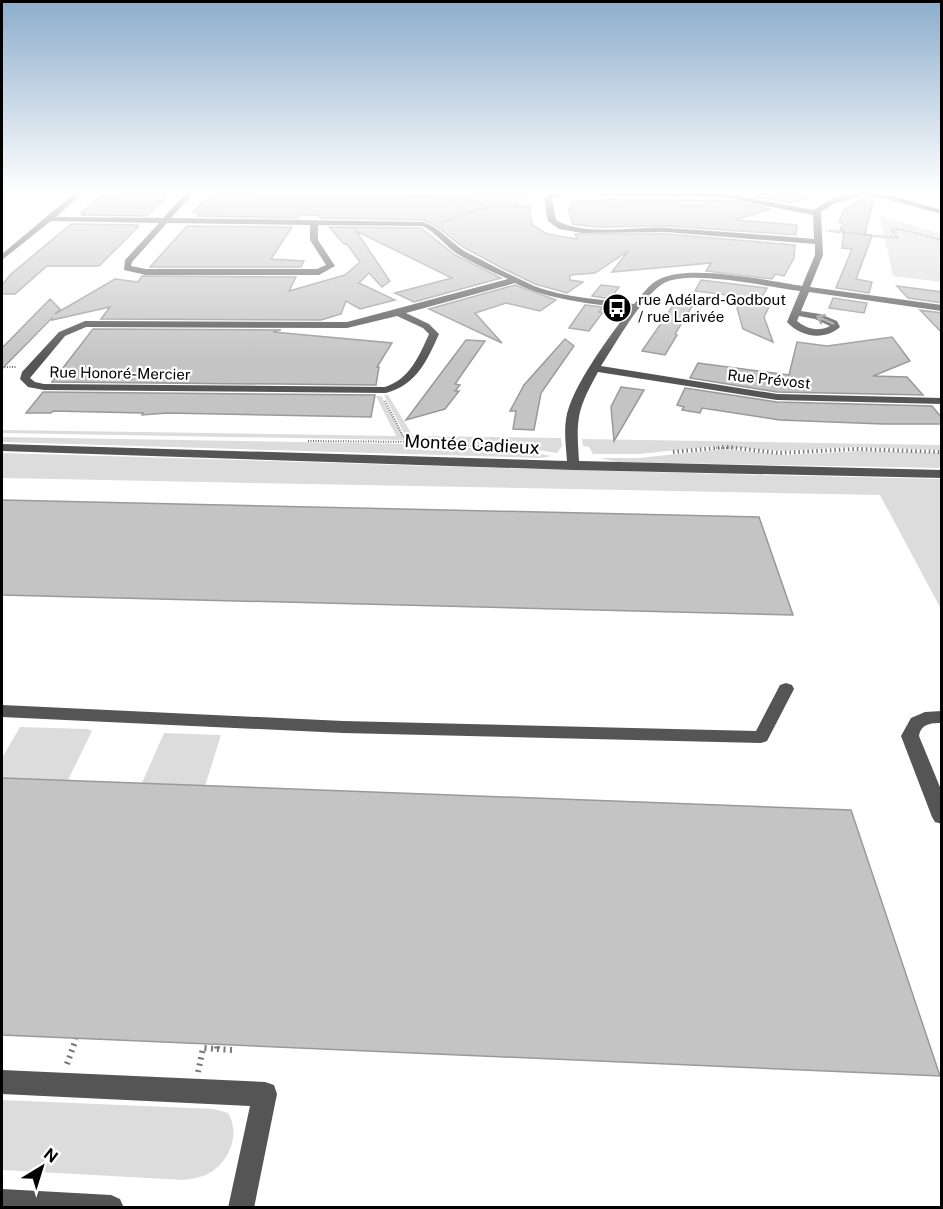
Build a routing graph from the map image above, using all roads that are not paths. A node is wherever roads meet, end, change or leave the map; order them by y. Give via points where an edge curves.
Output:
1 (14, 248) edge
2 (140, 248) edge
3 (319, 248) edge
4 (454, 248) edge
5 (819, 248) edge
6 (2, 258) edge
7 (516, 280) junction
8 (806, 289) junction
9 (638, 307) junction
10 (942, 308) edge
11 (796, 312) dead end
12 (398, 313) junction
13 (594, 368) junction
14 (942, 401) edge
15 (2, 448) edge
16 (573, 466) junction
17 (942, 474) edge
18 (786, 689) dead end
19 (2, 711) edge
20 (942, 717) edge
21 (942, 817) edge
22 (2, 1082) edge
23 (2, 1202) edge
24 (111, 1208) edge
25 (241, 1208) edge

1 - 6 street
2 - 3 street via 128,262 128,269 319,272 331,266
4 - 7 street
5 - 8 street
7 - 9 street via 552,294
7 - 12 street, Rue Honoré-Mercier
8 - 9 street via 687,276 656,285
8 - 10 street
8 - 11 street
9 - 13 street
12 - 12 street, Rue Honoré-Mercier via 338,326 85,324 62,334 25,379 44,387 386,390 410,379 434,334
13 - 14 street, Rue Prévost via 777,397
13 - 16 street via 572,414
15 - 16 street, Montée Cadieux
16 - 17 street, Montée Cadieux
18 - 19 street via 761,737 343,727
20 - 21 street via 917,721 910,736
22 - 25 street via 265,1094
23 - 24 street

